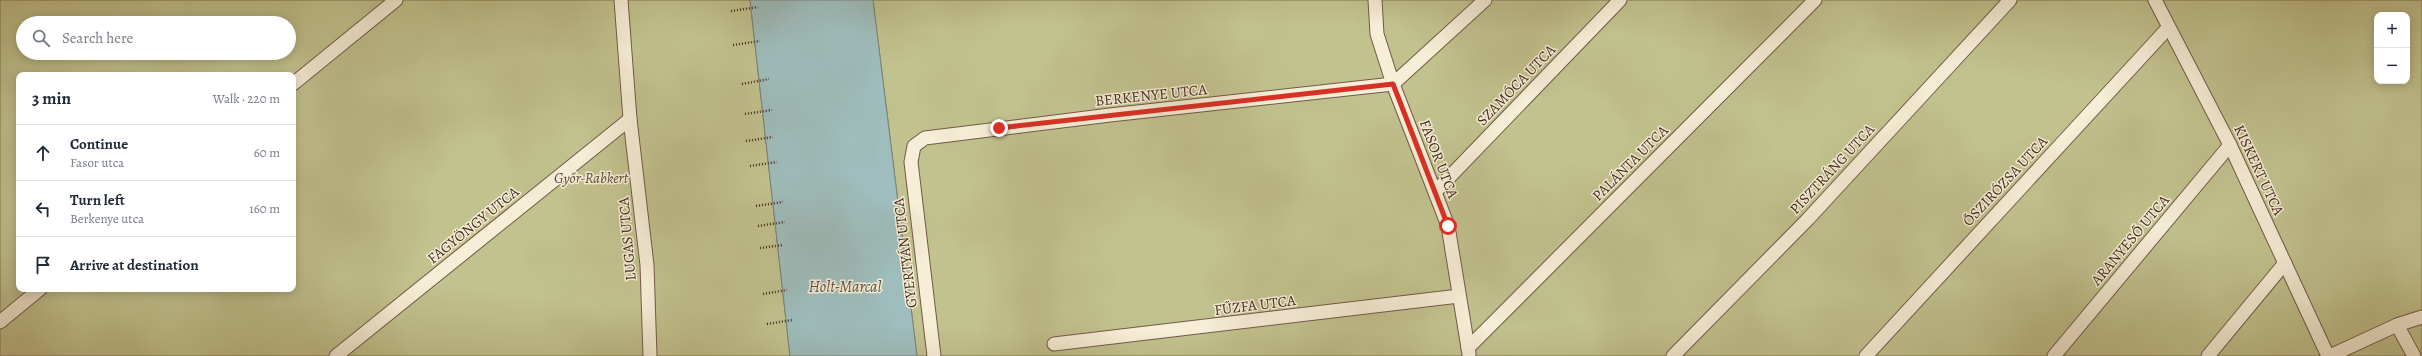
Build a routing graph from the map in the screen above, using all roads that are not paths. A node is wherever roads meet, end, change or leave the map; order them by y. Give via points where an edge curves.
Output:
1 (396, 0) edge
2 (621, 0) edge
3 (1375, 0) edge
4 (1485, 0) edge
5 (1620, 0) edge
6 (1815, 0) edge
7 (2010, 0) edge
8 (2155, 0) edge
9 (2168, 28) junction
10 (296, 82) edge
11 (1393, 84) junction
12 (630, 119) junction
13 (2230, 145) junction
14 (914, 146) joint
15 (1435, 192) junction
16 (2285, 263) junction
17 (36, 292) edge
18 (1459, 296) junction
19 (2422, 317) edge
20 (0, 322) edge
21 (2397, 325) junction
22 (1054, 344) dead end
23 (1468, 352) edge
24 (336, 356) edge
25 (650, 356) edge
26 (934, 356) edge
27 (1673, 356) edge
28 (1866, 356) edge
29 (2054, 356) edge
30 (2208, 356) edge
31 (2329, 356) edge
32 (2414, 356) edge

1 - 10 street
2 - 12 street, LUGAS UTCA
3 - 11 street, FASOR UTCA via 1377,34
4 - 11 street
5 - 15 street, SZAMÓCA UTCA
6 - 23 street, PALÁNTA UTCA
7 - 27 street, PISZTRÁNG UTCA via 1808,219
8 - 9 street, KISKERT UTCA
9 - 13 street, KISKERT UTCA
9 - 28 street, ŐSZIRÓZSA UTCA
11 - 14 street, BERKENYE UTCA via 999,128 925,138
11 - 15 street, FASOR UTCA
12 - 24 street, FAGYÖNGY UTCA
12 - 25 street, LUGAS UTCA via 647,265
13 - 16 street, KISKERT UTCA
13 - 29 street, ARANYESŐ UTCA
14 - 26 street, GYERTYÁN UTCA via 910,162
15 - 18 street, FASOR UTCA via 1448,226
16 - 30 street
16 - 31 street, KISKERT UTCA
17 - 20 street
18 - 22 street, FŰZFA UTCA
18 - 23 street, FASOR UTCA
19 - 21 street
21 - 31 street
21 - 32 street

